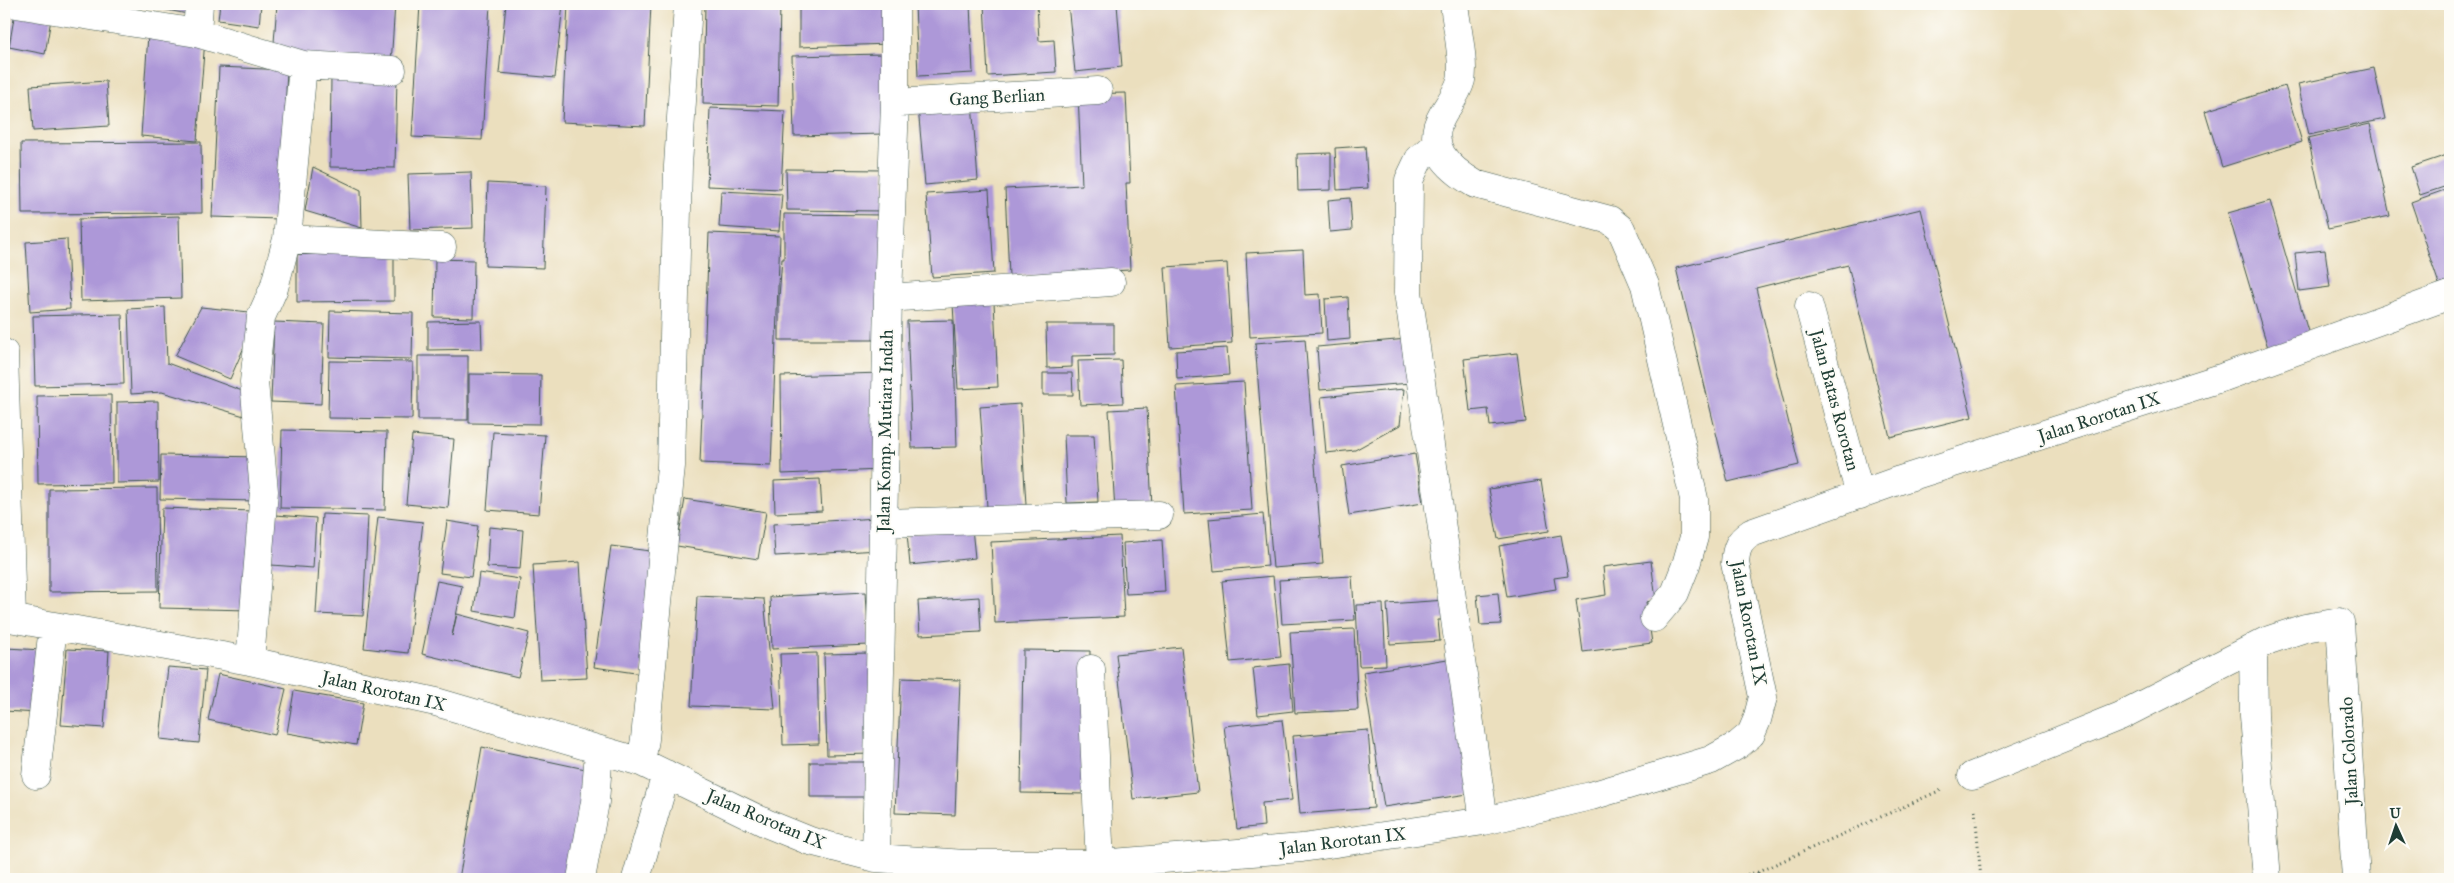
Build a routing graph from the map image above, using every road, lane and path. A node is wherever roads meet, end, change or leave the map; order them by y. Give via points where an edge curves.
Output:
1 (16, 4) edge
2 (199, 4) edge
3 (688, 4) edge
4 (896, 4) edge
5 (1454, 4) edge
6 (197, 33) junction
7 (303, 66) junction
8 (392, 70) dead end
9 (1098, 91) dead end
10 (895, 102) junction
11 (1436, 144) junction
12 (287, 239) junction
13 (442, 247) dead end
14 (1111, 282) dead end
15 (2450, 295) edge
16 (888, 298) junction
17 (1810, 306) dead end
18 (4, 353) edge
19 (1860, 495) junction
20 (1159, 515) dead end
21 (884, 523) junction
22 (8, 617) edge
23 (1654, 618) dead end
24 (53, 627) junction
25 (2253, 648) junction
26 (250, 661) junction
27 (1091, 669) dead end
28 (600, 751) junction
29 (641, 762) junction
30 (666, 774) junction
31 (36, 775) dead end
32 (1972, 776) junction
33 (1484, 821) junction
34 (876, 858) junction
35 (1100, 864) junction
36 (1758, 872) junction
37 (581, 879) edge
38 (636, 879) edge
39 (1728, 879) edge
40 (1758, 879) edge
41 (1980, 879) edge
42 (2267, 879) edge
43 (2356, 879) edge

1 - 6 street
2 - 6 street
3 - 29 street via 678,166 670,466
4 - 10 street, Jalan Komp. Mutiara Indah
5 - 11 street via 1461,80 1436,127
6 - 7 street
7 - 8 street
7 - 12 street
9 - 10 street, Gang Berlian
10 - 16 street, Jalan Komp. Mutiara Indah
11 - 23 street via 1453,168 1475,184 1610,220 1621,229 1645,285 1694,499 1694,537 1686,565 1675,593
11 - 33 street via 1419,159 1409,180 1408,292
12 - 13 street
12 - 26 street via 274,288 261,317 254,382 264,491
14 - 16 street
15 - 19 street, Jalan Rorotan IX via 2224,377
16 - 21 street, Jalan Komp. Mutiara Indah
17 - 19 street, Jalan Batas Rorotan
18 - 22 street
19 - 33 street, Jalan Rorotan IX via 1751,533 1740,540 1735,563 1763,697 1751,734 1712,760 1591,796
20 - 21 street
21 - 34 street, Jalan Komp. Mutiara Indah
22 - 24 street, Jalan Rorotan IX
24 - 26 street, Jalan Rorotan IX
24 - 31 street
25 - 32 street via 2120,716
25 - 42 street via 2254,716
25 - 43 street, Jalan Colorado via 2288,633 2340,622
26 - 28 street, Jalan Rorotan IX via 436,702
27 - 35 street
28 - 29 street, Jalan Rorotan IX
28 - 37 street via 595,802
29 - 30 street, Jalan Rorotan IX
30 - 34 street, Jalan Rorotan IX via 810,841
30 - 38 street
32 - 36 path
32 - 41 path
33 - 35 street, Jalan Rorotan IX via 1302,848
34 - 35 street, Jalan Rorotan IX via 965,864
36 - 39 path
36 - 40 path

